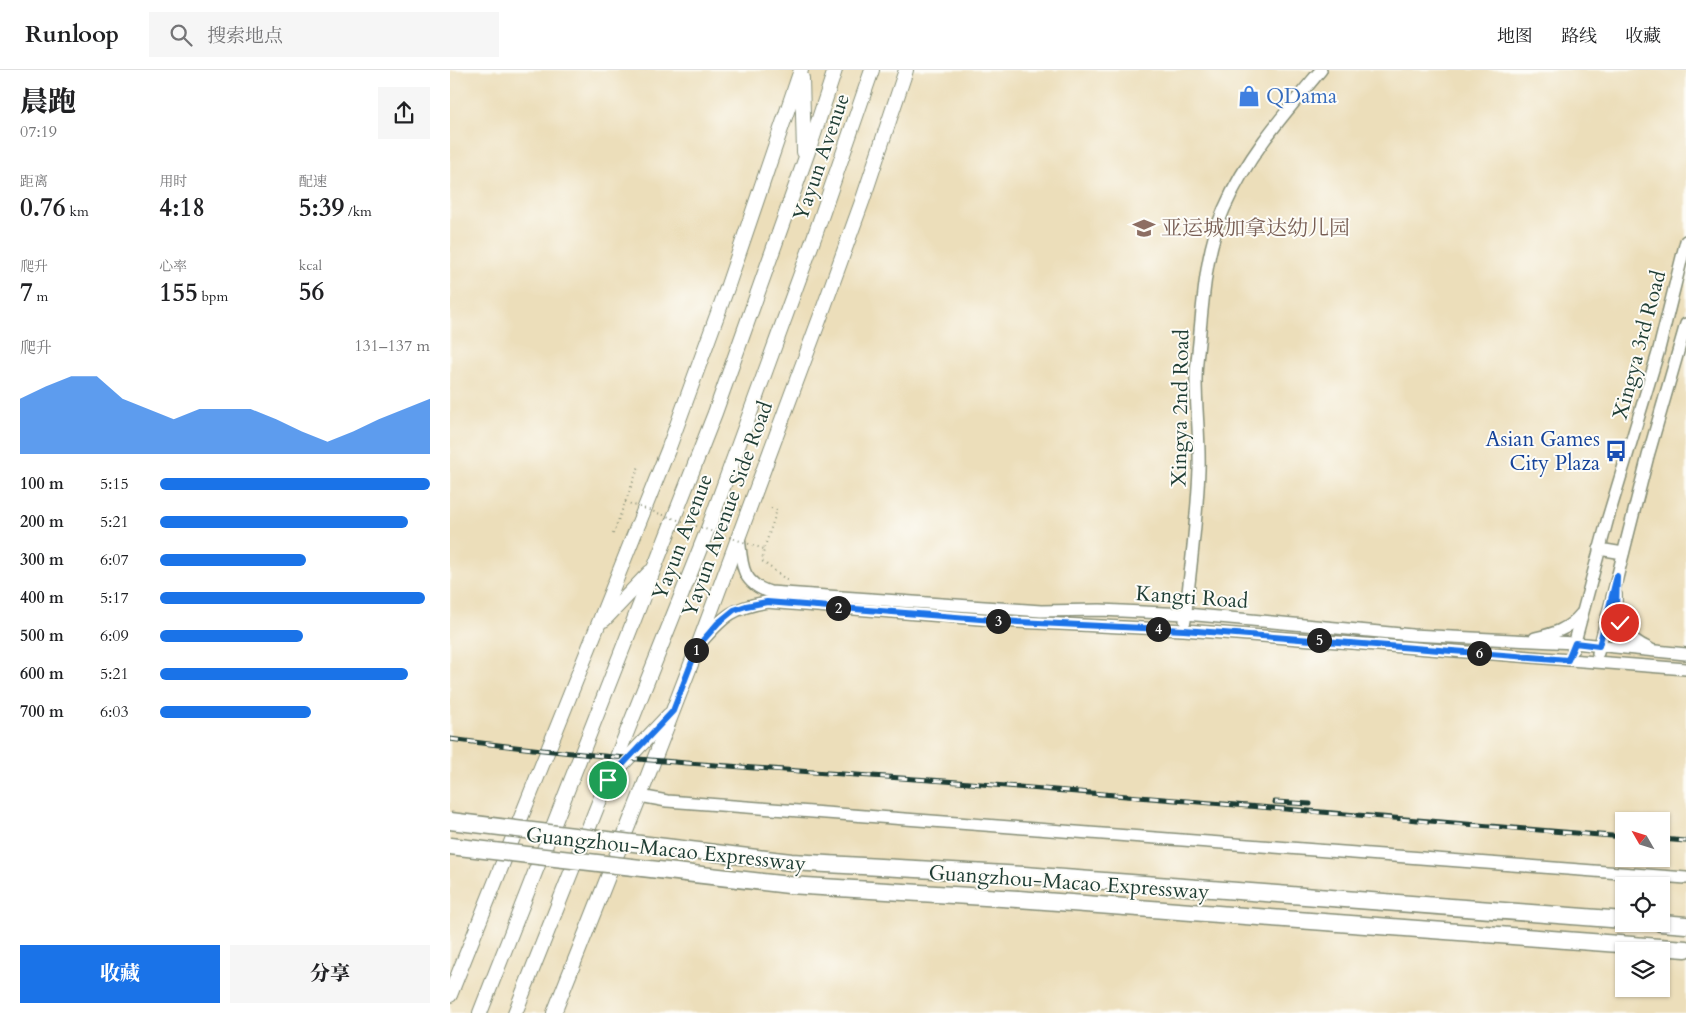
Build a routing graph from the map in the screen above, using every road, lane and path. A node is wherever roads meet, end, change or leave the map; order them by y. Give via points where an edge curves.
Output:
1 (801, 70) edge
2 (834, 70) edge
3 (872, 70) edge
4 (906, 70) edge
5 (1321, 70) edge
6 (804, 162) junction
7 (1686, 241) edge
8 (1686, 324) edge
9 (639, 466) dead end
10 (625, 502) junction
11 (771, 508) dead end
12 (739, 532) junction
13 (613, 534) dead end
14 (764, 549) junction
15 (1599, 549) junction
16 (1623, 553) junction
17 (656, 566) junction
18 (1617, 576) junction
19 (788, 580) dead end
20 (1186, 614) junction
21 (1581, 614) junction
22 (598, 626) junction
23 (1184, 630) junction
24 (1523, 641) junction
25 (1575, 643) junction
26 (698, 646) junction
27 (1599, 646) junction
28 (1655, 652) junction
29 (1686, 654) edge
30 (1568, 660) junction
31 (1596, 662) junction
32 (1686, 669) edge
33 (673, 711) junction
34 (608, 780) junction
35 (640, 796) junction
36 (450, 821) edge
37 (450, 846) edge
38 (1686, 878) edge
39 (1615, 919) edge
40 (1670, 924) edge
41 (1686, 925) edge
42 (1686, 949) edge
43 (450, 995) edge
44 (480, 1013) edge
45 (515, 1013) edge
46 (554, 1013) edge

1 - 6 main road
1 - 22 main road via 668,450
2 - 6 main road, Yayun Avenue
3 - 34 main road, Yayun Avenue via 712,517
4 - 12 main road, Yayun Avenue Side Road via 821,315
5 - 20 street, Xingya 2nd Road via 1271,129 1253,156 1236,184 1210,249 1196,378 1199,469 1195,544
6 - 17 main road, Yayun Avenue via 715,413
7 - 15 street, Xingya 3rd Road via 1658,353
8 - 16 street, Xingya 3rd Road
9 - 10 path
10 - 13 path
10 - 14 path, bridge
11 - 14 path via 778,510
12 - 20 street, Kangti Road via 741,560 748,579 756,588 770,592 1041,611
12 - 26 main road, Yayun Avenue Side Road
14 - 19 path via 762,561
15 - 16 street
15 - 21 street, Xingya 3rd Road
16 - 18 street, Xingya 3rd Road
17 - 22 main road
17 - 44 main road, Yayun Avenue
18 - 27 street, Xingya 3rd Road
18 - 28 street via 1616,609 1623,630
20 - 23 street, Xingya 2nd Road
20 - 24 street, Kangti Road via 1412,635
21 - 24 street via 1565,628
21 - 25 street, Xingya 3rd Road
22 - 43 main road
23 - 26 street, Kangti Road via 1018,622 767,602 734,610
23 - 30 street, Kangti Road
24 - 25 street, Kangti Road
25 - 27 street, Kangti Road
25 - 30 street, Xingya 3rd Road
26 - 33 main road, Yayun Avenue Side Road
27 - 28 street, Kangti Road
27 - 31 street, Xingya 3rd Road
28 - 29 street, Kangti Road
30 - 31 street, Kangti Road
31 - 32 street, Kangti Road
33 - 34 main road
33 - 35 main road, Yayun Avenue Side Road
34 - 45 main road, Yayun Avenue
35 - 38 street
35 - 46 main road, Yayun Avenue Side Road
36 - 39 highway, Guangzhou-Macao Expressway, bridge via 791,862 1024,875
37 - 42 highway, Guangzhou-Macao Expressway, bridge via 789,885
40 - 41 highway

